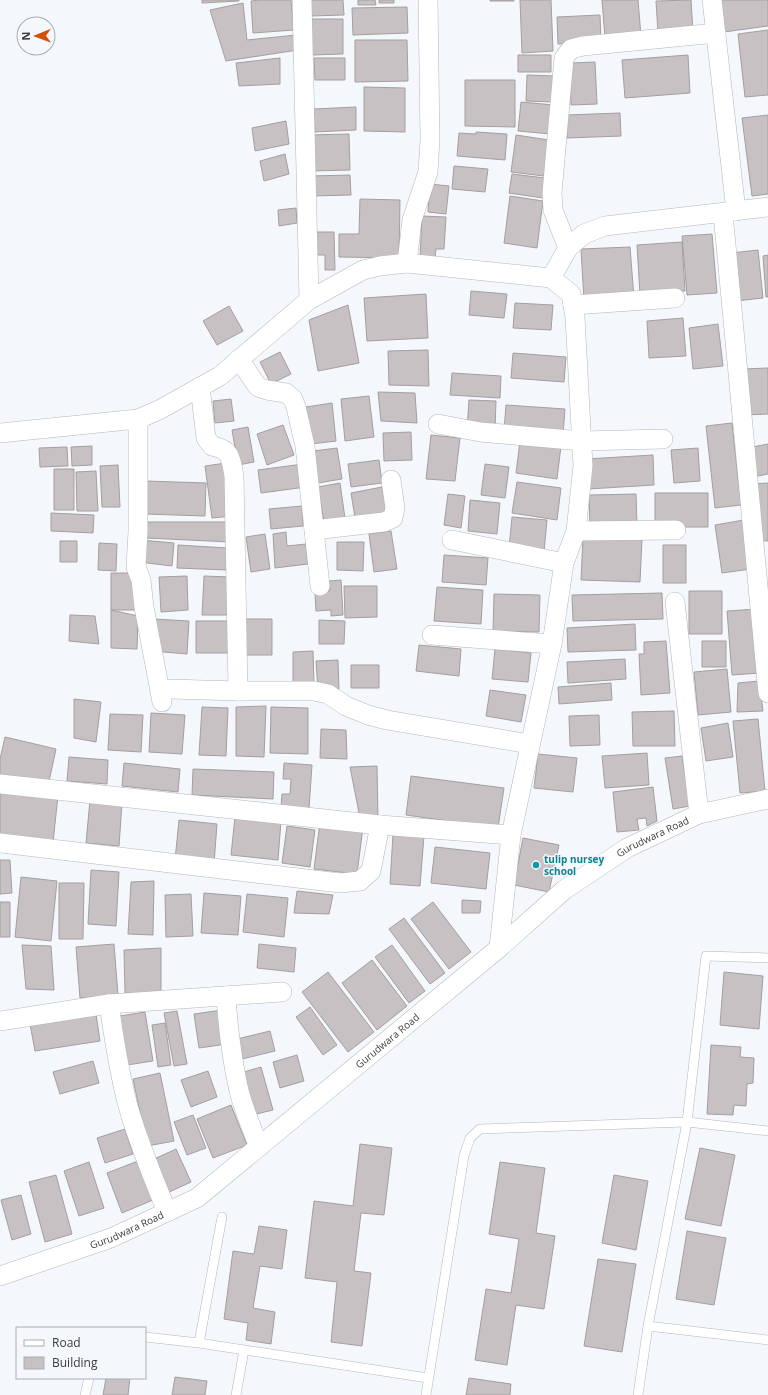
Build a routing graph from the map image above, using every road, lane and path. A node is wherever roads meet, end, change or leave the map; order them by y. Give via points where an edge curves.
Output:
1 (302, 0) edge
2 (428, 0) edge
3 (712, 0) edge
4 (716, 33) junction
5 (768, 207) edge
6 (730, 212) junction
7 (568, 248) junction
8 (406, 263) junction
9 (551, 278) junction
10 (675, 298) dead end
11 (310, 300) junction
12 (573, 305) junction
13 (239, 360) junction
14 (200, 387) junction
15 (138, 419) junction
16 (438, 424) dead end
17 (0, 433) edge
18 (663, 439) dead end
19 (582, 441) junction
20 (391, 480) dead end
21 (314, 530) junction
22 (676, 530) dead end
23 (576, 531) junction
24 (452, 540) dead end
25 (564, 563) junction
26 (320, 586) dead end
27 (675, 602) dead end
28 (432, 635) dead end
29 (552, 644) junction
30 (238, 691) junction
31 (768, 693) edge
32 (530, 744) junction
33 (0, 784) edge
34 (768, 799) edge
35 (699, 814) junction
36 (380, 825) junction
37 (511, 835) junction
38 (0, 843) edge
39 (499, 948) junction
40 (768, 958) edge
41 (282, 992) dead end
42 (226, 996) junction
43 (109, 1004) junction
44 (0, 1021) edge
45 (687, 1122) junction
46 (768, 1131) edge
47 (259, 1147) junction
48 (168, 1212) junction
49 (222, 1217) dead end
50 (0, 1276) edge
51 (648, 1326) junction
52 (146, 1337) edge
53 (768, 1340) edge
54 (199, 1343) junction
55 (244, 1350) junction
56 (428, 1378) junction
57 (89, 1379) edge
58 (85, 1395) edge
59 (236, 1395) edge
60 (426, 1395) edge
61 (638, 1395) edge

1 - 11 street
2 - 8 street via 428,172 412,220
3 - 4 street
4 - 6 street
4 - 7 street via 583,46 572,49 564,58 552,193 553,210
5 - 6 street
6 - 7 street via 605,226 584,234
6 - 31 street
7 - 9 street
8 - 9 street
8 - 11 street via 363,270
9 - 12 street via 571,294
10 - 12 street
11 - 13 street
12 - 19 street
13 - 14 street via 220,376
13 - 21 street via 258,387 286,393 293,399 305,446
14 - 15 street
14 - 30 street via 206,438 212,446 226,451 231,459 234,476
15 - 17 street
15 - 30 street via 136,567 166,696
16 - 19 street via 480,432
18 - 19 street
19 - 23 street via 583,466
20 - 21 street via 395,508 393,518 384,522
21 - 26 street
22 - 23 street
23 - 25 street
24 - 25 street
25 - 29 street
27 - 35 street
28 - 29 street
29 - 32 street
30 - 32 street via 314,691 328,694 346,706 386,720
32 - 37 street
33 - 36 street
34 - 35 street, Gurudwara Road
35 - 39 street, Gurudwara Road via 627,848 564,890
36 - 37 street
36 - 38 street via 371,871 360,882 340,883
37 - 39 street
39 - 47 street, Gurudwara Road
40 - 45 lane via 706,956
41 - 42 street
42 - 43 street
42 - 47 street via 228,1031 240,1093
43 - 44 street
43 - 48 street via 117,1059 128,1107 150,1171
45 - 46 lane
45 - 51 lane
45 - 56 lane via 480,1129 470,1138 464,1156
47 - 48 street, Gurudwara Road via 198,1198
48 - 50 street, Gurudwara Road via 111,1238
49 - 54 lane
51 - 53 lane
51 - 61 lane
52 - 54 lane
54 - 55 lane
55 - 56 lane
55 - 59 lane
56 - 60 lane
57 - 58 lane

